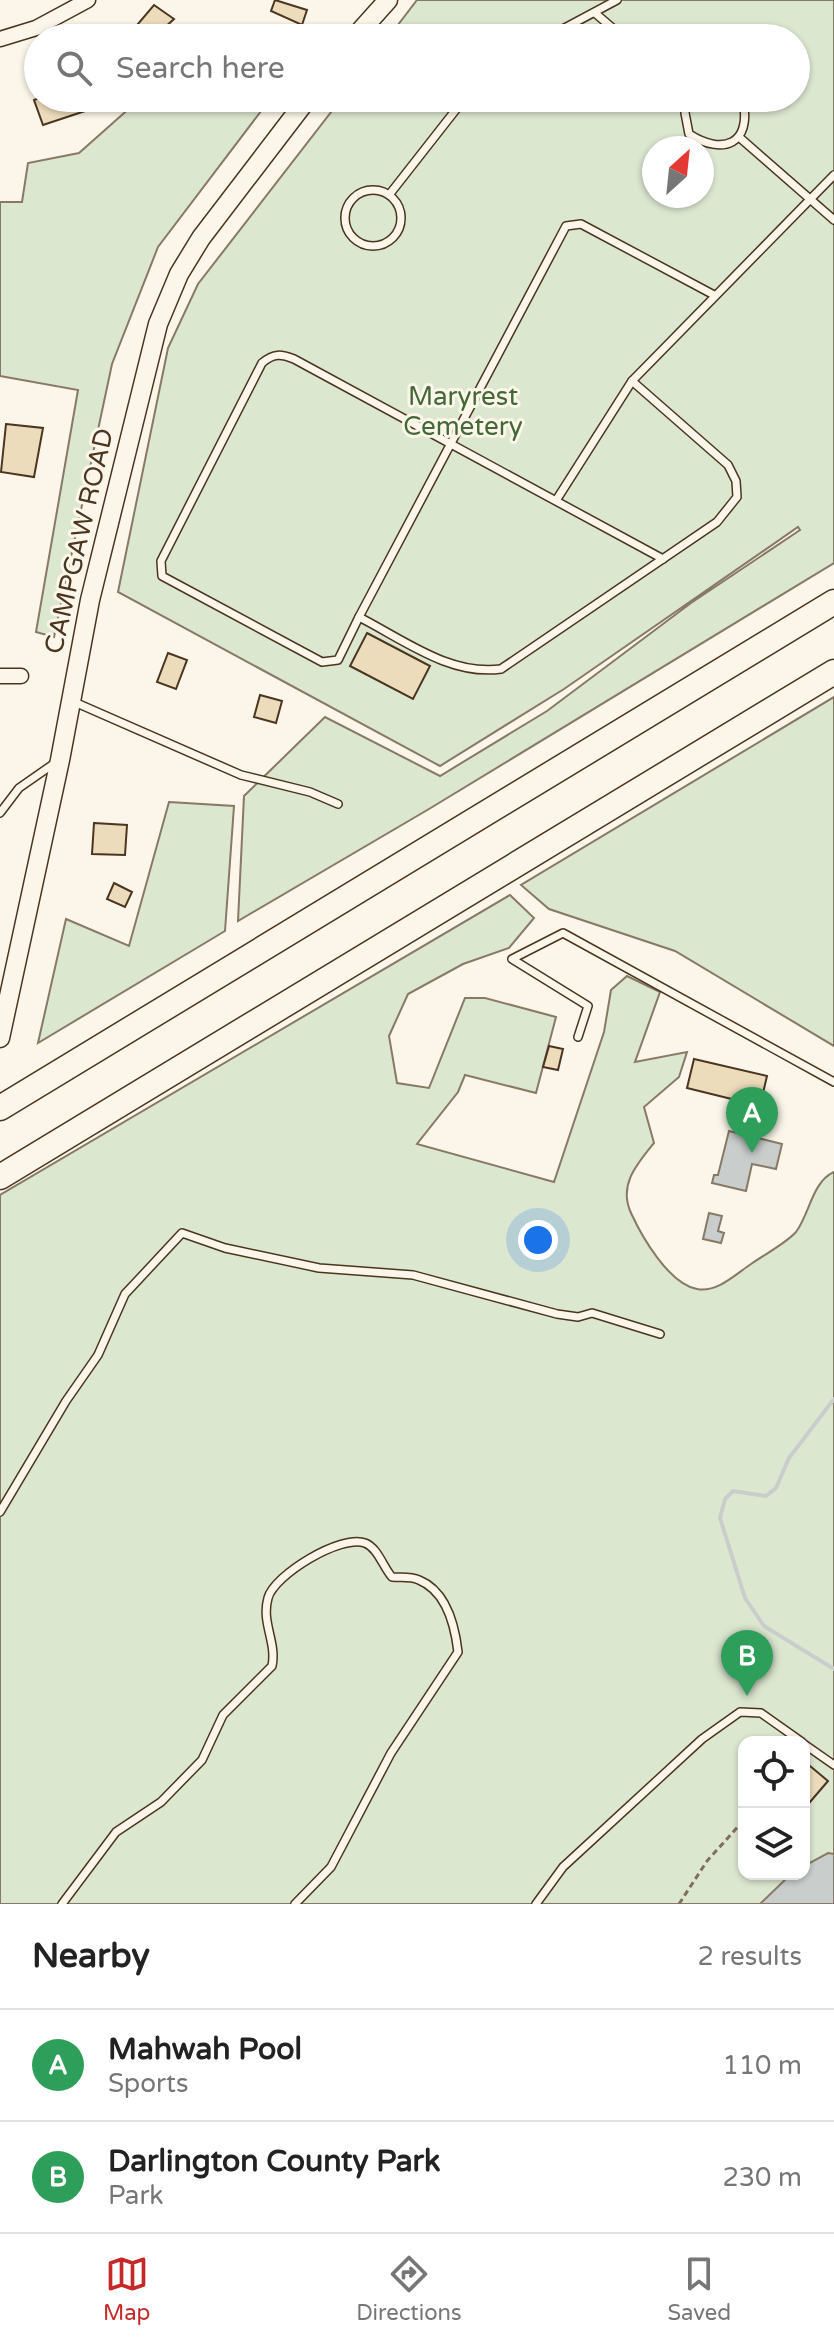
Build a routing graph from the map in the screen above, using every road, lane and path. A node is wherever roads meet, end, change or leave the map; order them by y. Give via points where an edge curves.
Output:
1 (88, 0) edge
2 (388, 0) edge
3 (617, 0) edge
4 (595, 13) junction
5 (43, 24) edge
6 (367, 24) edge
7 (573, 24) edge
8 (608, 24) edge
9 (24, 32) edge
10 (0, 39) edge
11 (297, 112) edge
12 (454, 112) edge
13 (685, 112) edge
14 (745, 112) edge
15 (739, 137) junction
16 (834, 175) edge
17 (389, 195) junction
18 (813, 200) junction
19 (834, 220) edge
20 (714, 295) junction
21 (632, 381) junction
22 (450, 443) junction
23 (557, 499) junction
24 (663, 559) junction
25 (834, 602) edge
26 (359, 617) junction
27 (834, 672) edge
28 (0, 676) edge
29 (21, 676) dead end
30 (70, 700) junction
31 (60, 760) junction
32 (338, 804) dead end
33 (0, 813) edge
34 (578, 1037) dead end
35 (0, 1038) edge
36 (834, 1082) edge
37 (0, 1108) edge
38 (0, 1177) edge
39 (660, 1334) dead end
40 (0, 1512) edge
41 (793, 1736) edge
42 (810, 1748) edge
43 (834, 1765) edge
44 (738, 1827) edge
45 (62, 1904) edge
46 (295, 1904) edge
47 (536, 1904) edge
48 (679, 1904) edge

1 - 5 street
2 - 6 main road
3 - 4 lane
4 - 7 lane
4 - 8 lane
9 - 10 street
11 - 30 main road, CAMPGAW ROAD via 201,238 158,324
12 - 17 lane
13 - 15 lane via 689,134 705,145 724,147
14 - 15 lane
15 - 18 lane
16 - 18 lane
17 - 17 lane via 369,190 351,200 346,227 357,241 375,246 394,237 401,219
18 - 19 lane
18 - 20 lane
20 - 21 lane
20 - 22 lane via 581,224 566,226
21 - 23 lane
21 - 24 lane via 728,465 736,481 737,497 717,522
22 - 23 lane
22 - 26 lane
22 - 26 lane via 294,359 270,356 161,561 162,576 322,662 338,660
23 - 24 lane
24 - 26 lane via 501,669 456,668
25 - 37 highway
27 - 38 highway
28 - 29 street
30 - 31 main road, CAMPGAW ROAD
30 - 32 lane via 241,775
31 - 33 lane via 19,788
31 - 35 main road, CAMPGAW ROAD
34 - 36 lane via 588,1006 512,959 563,933
39 - 40 lane via 592,1313 557,1314 413,1275 319,1268 182,1233 125,1294 98,1355
41 - 47 lane via 761,1713 740,1712 702,1739 563,1867
42 - 43 lane
44 - 48 path
45 - 46 lane via 116,1832 149,1812 192,1772 210,1749 223,1715 272,1666 264,1617 271,1588 310,1556 357,1541 371,1546 392,1577 422,1581 440,1598 452,1621 458,1652 391,1753 331,1867

